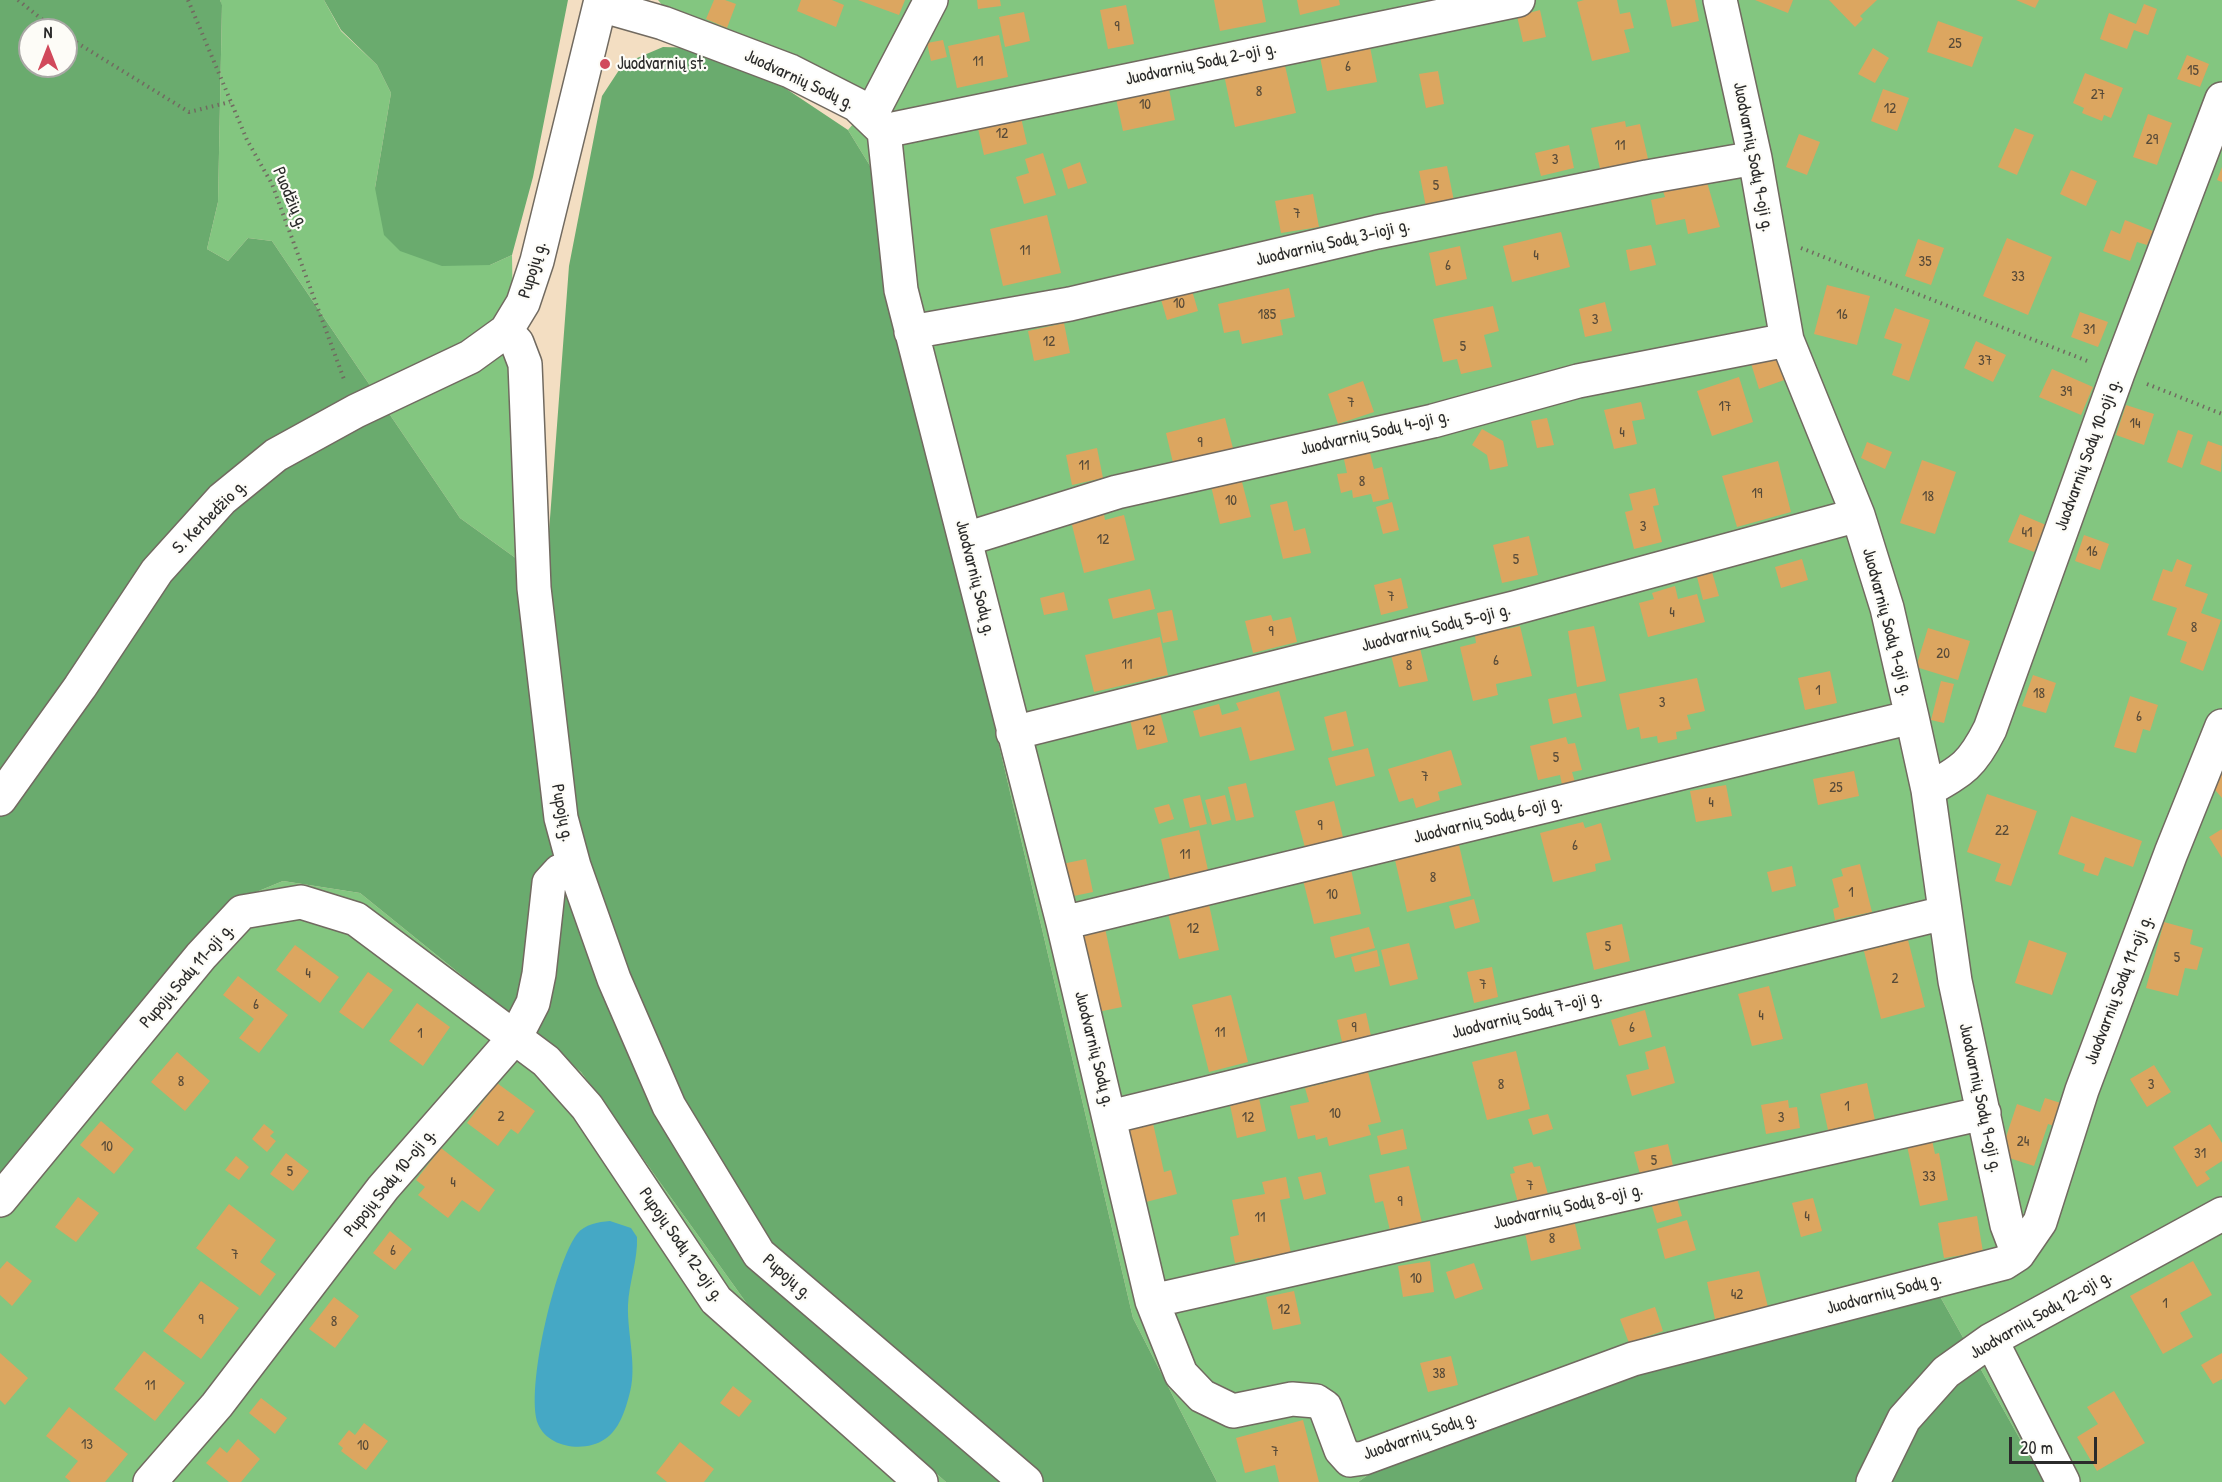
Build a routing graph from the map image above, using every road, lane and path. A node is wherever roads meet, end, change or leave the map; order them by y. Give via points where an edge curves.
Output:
1 (18, 0) edge
2 (188, 0) edge
3 (931, 0) edge
4 (1518, 0) edge
5 (1720, 0) edge
6 (601, 2) edge
7 (41, 18) edge
8 (78, 43) edge
9 (2222, 99) edge
10 (230, 102) junction
11 (877, 124) junction
12 (1755, 158) junction
13 (1768, 235) junction
14 (506, 331) junction
15 (911, 332) junction
16 (1787, 340) junction
17 (2118, 373) junction
18 (356, 411) junction
19 (2222, 414) edge
20 (1858, 515) junction
21 (966, 539) junction
22 (1912, 717) junction
23 (2222, 726) edge
24 (1013, 733) junction
25 (1928, 790) junction
26 (0, 799) edge
27 (574, 866) junction
28 (1944, 913) junction
29 (1063, 923) junction
30 (516, 1036) junction
31 (1984, 1113) junction
32 (1110, 1117) junction
33 (0, 1200) edge
34 (2217, 1228) edge
35 (2018, 1254) junction
36 (1152, 1301) junction
37 (1991, 1340) junction
38 (150, 1482) edge
39 (921, 1482) edge
40 (1026, 1482) edge
41 (1873, 1482) edge
42 (2063, 1482) edge

1 - 7 path
2 - 10 path, Puodžių g.
3 - 11 street
4 - 11 street, Juodvarnių Sodų 2-oji g.
5 - 12 street, Juodvarnių Sodų 9-oji g.
6 - 11 street, Juodvarnių Sodų g. via 790,71 857,105
6 - 14 street, Pupojų g. via 537,261 524,303
8 - 10 path via 189,112
9 - 17 street, Juodvarnių Sodų 10-oji g.
10 - 18 path, Puodžių g. via 272,184
11 - 15 street, Juodvarnių Sodų g.
12 - 13 street, Juodvarnių Sodų 9-oji g.
12 - 15 street, Juodvarnių Sodų 3-ioji g. via 1377,232 1070,304
13 - 16 street, Juodvarnių Sodų 9-oji g.
13 - 17 path
14 - 18 street, S. Kerbedžio g. via 470,357
14 - 27 street, Pupojų g. via 517,342 525,364 534,588 561,818
15 - 21 street, Juodvarnių Sodų g.
16 - 20 street, Juodvarnių Sodų 9-oji g.
16 - 21 street, Juodvarnių Sodų 4-oji g. via 1578,381 1433,421 1117,492
17 - 19 path
17 - 25 street, Juodvarnių Sodų 10-oji g. via 1990,729 1976,756 1962,771
18 - 26 street, S. Kerbedžio g. via 276,455 222,498 157,571
20 - 22 street, Juodvarnių Sodų 9-oji g. via 1887,608
20 - 24 street, Juodvarnių Sodų 5-oji g. via 1514,608
21 - 24 street, Juodvarnių Sodų g.
22 - 25 street, Juodvarnių Sodų 9-oji g.
22 - 29 street, Juodvarnių Sodų 6-oji g.
23 - 35 street, Juodvarnių Sodų 11-oji g. via 2082,1090 2040,1222
24 - 29 street, Juodvarnių Sodų g.
25 - 28 street, Juodvarnių Sodų 9-oji g.
27 - 30 street, Pupojų Sodų 10-oji g. via 560,871 549,883 539,974 532,1003
27 - 40 street, Pupojų g. via 614,979 669,1106 759,1254
28 - 31 street, Juodvarnių Sodų 9-oji g.
28 - 32 street, Juodvarnių Sodų 7-oji g.
29 - 32 street, Juodvarnių Sodų g.
30 - 33 street, Pupojų Sodų 11-oji g. via 356,919 301,902 242,912 201,956
30 - 38 street, Pupojų Sodų 10-oji g. via 383,1188 217,1405
30 - 39 street, Pupojų Sodų 12-oji g. via 546,1061 587,1107 716,1300
31 - 35 street, Juodvarnių Sodų 9-oji g. via 2007,1225
31 - 36 street, Juodvarnių Sodų 8-oji g.
32 - 36 street, Juodvarnių Sodų g.
34 - 37 street, Juodvarnių Sodų 12-oji g.
35 - 36 street, Juodvarnių Sodų g. via 2004,1263 1633,1359 1350,1460 1341,1450 1324,1407 1316,1401 1293,1399 1233,1410 1202,1396 1181,1374
37 - 41 street, Juodvarnių Sodų 12-oji g. via 1946,1372 1904,1419
37 - 42 street

